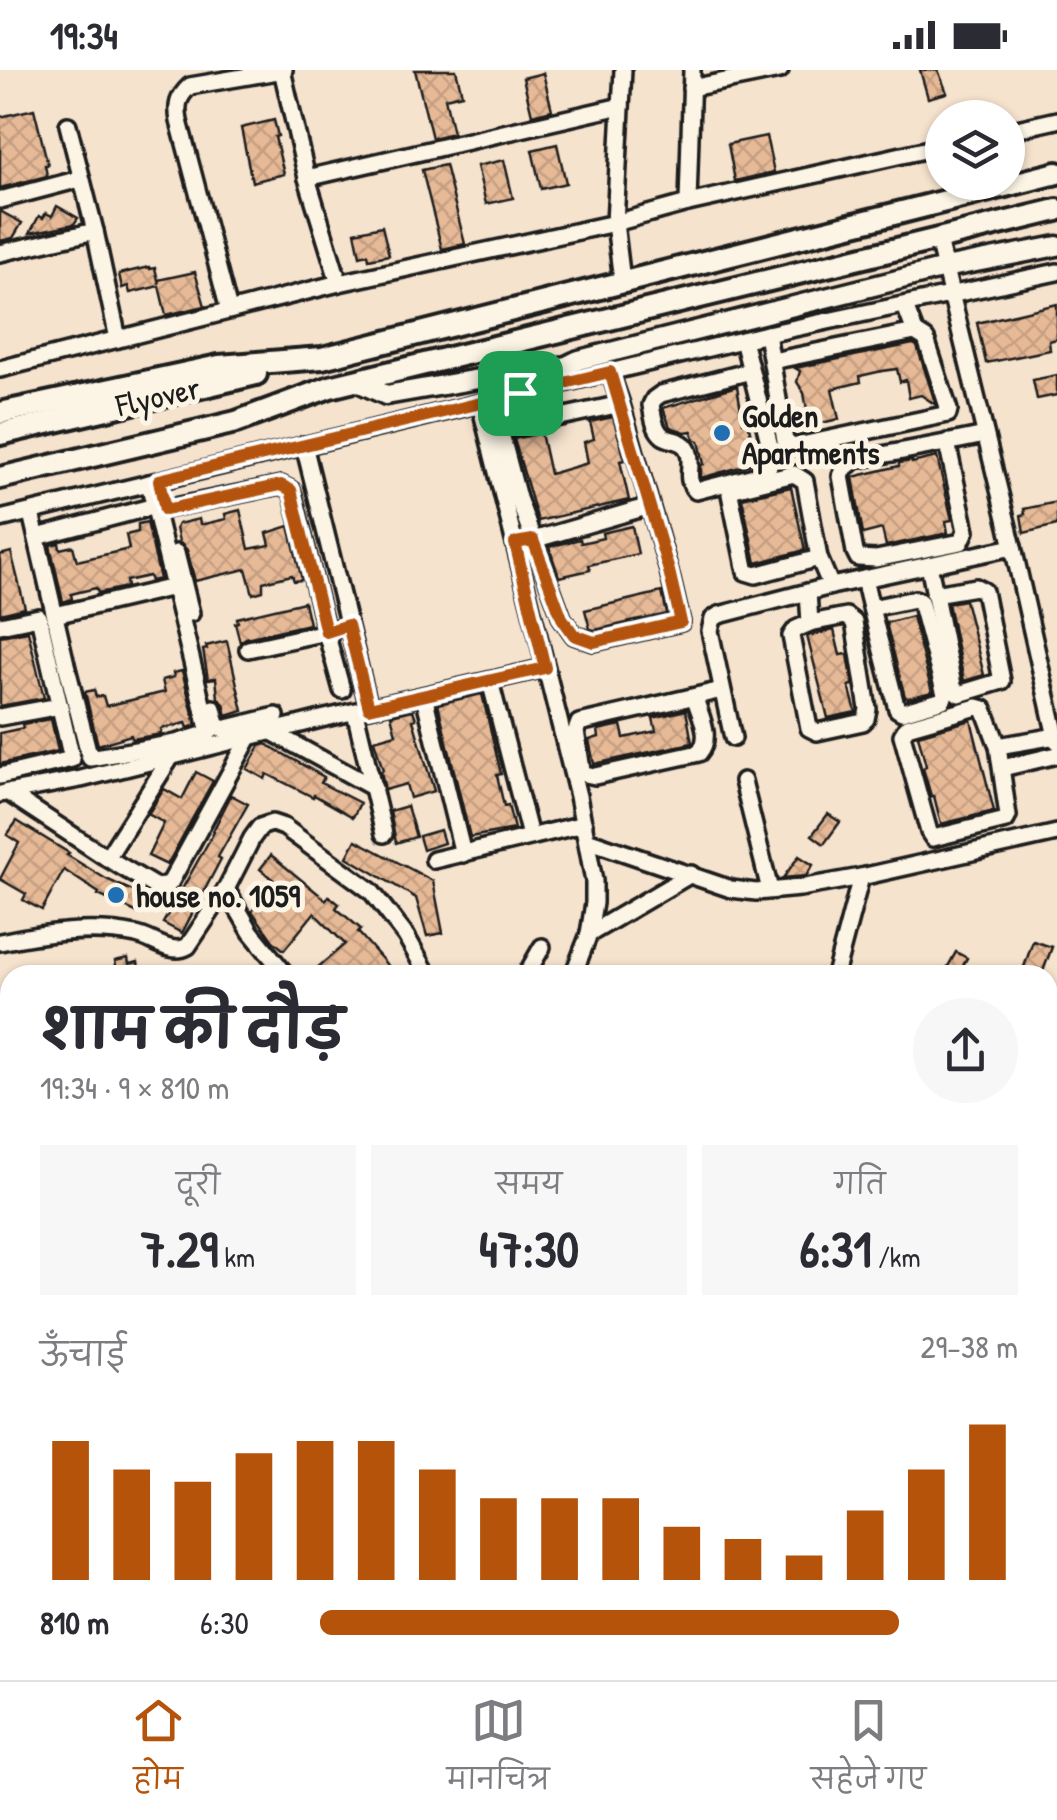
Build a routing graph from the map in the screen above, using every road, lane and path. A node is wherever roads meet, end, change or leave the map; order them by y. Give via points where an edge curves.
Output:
1 (283, 70) edge
2 (623, 70) edge
3 (692, 70) edge
4 (780, 70) edge
5 (691, 88) junction
6 (621, 106) junction
7 (1057, 120) edge
8 (68, 125) dead end
9 (1025, 127) edge
10 (925, 150) edge
11 (1057, 173) edge
12 (80, 178) junction
13 (307, 178) junction
14 (0, 200) edge
15 (688, 203) junction
16 (1057, 210) edge
17 (615, 223) junction
18 (95, 231) junction
19 (938, 240) junction
20 (1057, 246) edge
21 (0, 253) edge
22 (944, 268) junction
23 (1057, 272) edge
24 (622, 282) junction
25 (339, 283) junction
26 (951, 296) junction
27 (905, 306) junction
28 (229, 310) junction
29 (914, 332) junction
30 (767, 334) junction
31 (118, 339) junction
32 (743, 340) junction
33 (322, 358) junction
34 (772, 362) junction
35 (0, 369) edge
36 (750, 371) junction
37 (610, 372) junction
38 (356, 381) junction
39 (330, 387) junction
40 (519, 387) junction
41 (480, 404) junction
42 (621, 404) junction
43 (0, 413) edge
44 (0, 434) edge
45 (985, 435) junction
46 (947, 442) junction
47 (304, 445) junction
48 (0, 464) edge
49 (0, 478) edge
50 (154, 482) junction
51 (650, 506) junction
52 (160, 508) junction
53 (31, 512) junction
54 (0, 519) edge
55 (38, 536) junction
56 (533, 540) junction
57 (515, 543) junction
58 (1013, 547) junction
59 (818, 558) junction
60 (928, 565) junction
61 (864, 579) junction
62 (831, 586) junction
63 (174, 587) junction
64 (808, 592) junction
65 (934, 594) junction
66 (871, 608) junction
67 (55, 616) junction
68 (810, 623) junction
69 (0, 624) edge
70 (348, 625) junction
71 (326, 632) junction
72 (248, 649) dead end
73 (545, 668) junction
74 (490, 681) junction
75 (342, 690) dead end
76 (722, 690) junction
77 (424, 696) junction
78 (694, 698) junction
79 (60, 706) junction
80 (362, 710) junction
81 (0, 717) edge
82 (273, 724) junction
83 (1056, 732) edge
84 (250, 736) junction
85 (733, 738) dead end
86 (998, 746) junction
87 (1057, 755) edge
88 (170, 756) junction
89 (1002, 768) junction
90 (0, 776) edge
91 (743, 781) dead end
92 (374, 788) junction
93 (4, 793) edge
94 (585, 832) junction
95 (384, 834) dead end
96 (1057, 834) edge
97 (530, 836) junction
98 (463, 854) junction
99 (107, 858) junction
100 (434, 860) dead end
101 (691, 874) junction
102 (861, 877) junction
103 (226, 888) junction
104 (770, 890) junction
105 (588, 934) junction
106 (0, 942) edge
107 (542, 947) dead end
108 (278, 965) edge
109 (422, 965) edge
110 (532, 965) edge
111 (576, 965) edge
112 (839, 965) edge

1 - 13 street
1 - 28 street via 190,86 177,102
2 - 6 street
3 - 5 street
4 - 5 street
5 - 15 street
6 - 13 street
6 - 17 street
7 - 9 street
8 - 12 street
10 - 15 street
11 - 24 main road
12 - 14 street
12 - 18 street
13 - 25 street
15 - 17 street
16 - 19 main road
17 - 24 street
17 - 25 street
18 - 21 street
18 - 31 street
19 - 22 street
19 - 38 main road
20 - 22 street
22 - 26 street
22 - 40 street via 579,360
23 - 26 street
24 - 33 main road
25 - 28 street
26 - 27 street
26 - 45 street
27 - 29 street
27 - 30 street
28 - 31 street
29 - 34 street
29 - 34 street via 926,339 949,410 944,416 792,447 785,441
30 - 32 street
30 - 34 street
31 - 35 street
32 - 36 street
32 - 37 street
33 - 43 main road via 219,366
33 - 44 main road, Flyover
36 - 36 street via 770,446 768,467 696,491 690,455 656,426 654,399
37 - 40 street
37 - 42 street
38 - 39 main road
38 - 40 street via 386,395 498,377
39 - 48 main road, Flyover
39 - 49 main road via 236,422
40 - 41 street
41 - 47 street
41 - 57 street
42 - 51 street
42 - 56 street via 500,430
45 - 46 street
45 - 58 street
46 - 46 street via 855,460 844,468 858,558 961,542 966,531
47 - 50 street
47 - 70 street
50 - 52 street
50 - 53 street
51 - 56 street
51 - 56 street via 681,622 594,642 574,635
52 - 55 street
52 - 63 street
52 - 71 street via 287,487
52 - 82 street via 218,728
53 - 54 street
53 - 55 street
55 - 67 street
56 - 57 lane
57 - 73 street
58 - 60 street
58 - 83 street
59 - 59 street via 746,572 734,488 801,477
59 - 62 street
60 - 61 street
60 - 65 street
61 - 62 street
61 - 66 street
62 - 64 street
63 - 67 street
63 - 67 street via 209,733 176,743 90,758
64 - 68 street
64 - 76 street via 713,618
65 - 65 street via 956,692 1002,680 984,591
66 - 66 street via 920,601 944,700 897,709
68 - 68 street via 791,636 809,728 862,722 868,709 854,622 846,616
69 - 79 street via 39,617
70 - 71 street
70 - 80 street
71 - 72 street
71 - 75 street
73 - 74 street
73 - 94 street
74 - 77 street
74 - 97 street
76 - 78 street
76 - 85 street
77 - 80 street
77 - 98 street
78 - 78 street via 578,723 584,774 699,753 707,738
79 - 81 street
79 - 90 street via 72,759
80 - 82 street
80 - 92 street
82 - 84 street
82 - 92 street
83 - 86 street
84 - 88 street
84 - 99 street via 166,886 154,886
86 - 89 street
86 - 89 street via 981,708 907,727 902,735 930,836 1006,820
87 - 89 street
88 - 93 street
88 - 99 street
91 - 104 street
92 - 95 street
93 - 99 street
94 - 97 street
94 - 101 street
94 - 105 street via 594,881
96 - 102 street
97 - 98 street
98 - 100 street
101 - 104 street via 730,889
101 - 105 street
102 - 104 street
102 - 112 street
103 - 106 street via 182,950 107,931
103 - 108 street
103 - 109 street via 260,827 284,827 371,891
105 - 111 street
107 - 110 street

